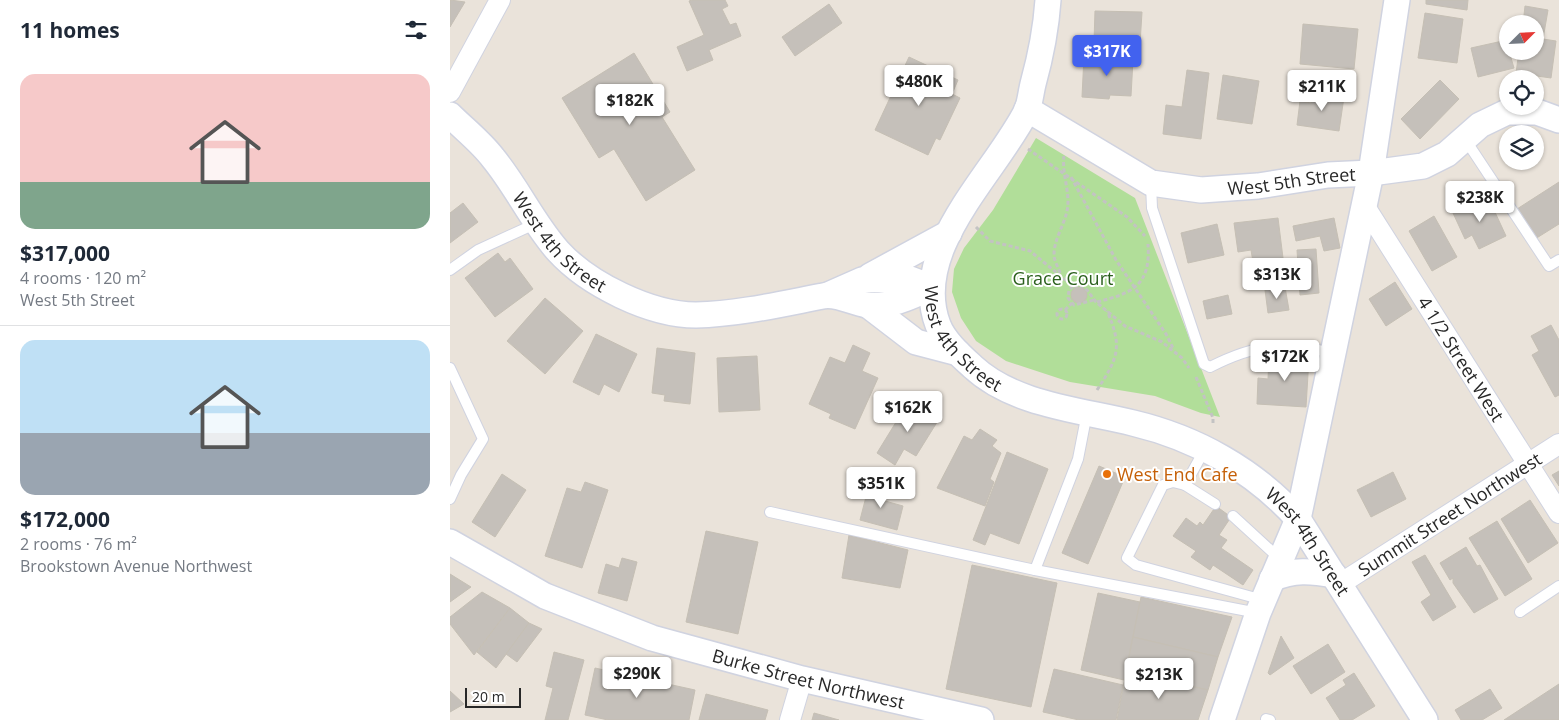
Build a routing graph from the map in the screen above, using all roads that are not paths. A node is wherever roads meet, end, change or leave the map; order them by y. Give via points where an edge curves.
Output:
1 (500, 0) edge
2 (1048, 0) edge
3 (1397, 0) edge
4 (450, 92) edge
5 (1027, 109) junction
6 (450, 115) edge
7 (1559, 120) edge
8 (1465, 139) junction
9 (1370, 173) junction
10 (1152, 183) junction
11 (1364, 205) junction
12 (537, 222) junction
13 (949, 233) junction
14 (1559, 260) edge
15 (450, 270) edge
16 (862, 280) junction
17 (932, 287) junction
18 (828, 295) junction
19 (868, 306) junction
20 (958, 353) junction
21 (1333, 353) junction
22 (450, 368) edge
23 (1092, 401) junction
24 (1559, 444) edge
25 (1205, 448) junction
26 (1528, 464) junction
27 (1185, 485) junction
28 (450, 499) edge
29 (1215, 504) dead end
30 (770, 512) dead end
31 (1559, 513) edge
32 (1233, 516) dead end
33 (1298, 519) junction
34 (450, 542) edge
35 (1035, 570) junction
36 (1337, 580) junction
37 (1559, 586) edge
38 (1269, 588) junction
39 (1520, 612) dead end
40 (802, 679) junction
41 (945, 716) edge
42 (790, 720) edge
43 (981, 720) edge
44 (1222, 720) edge
45 (1425, 720) edge

1 - 4 street
2 - 5 street via 1046,34
3 - 9 street
5 - 10 street, West 5th Street
5 - 13 street
6 - 12 street, West 4th Street via 493,158
7 - 8 street, West 5th Street via 1537,112 1507,112 1480,125
8 - 9 street, West 5th Street via 1447,154 1423,166
8 - 14 lane via 1549,266
9 - 10 street, West 5th Street via 1201,190
9 - 11 street
10 - 21 lane via 1152,208 1204,364 1210,367 1257,348 1278,345
11 - 21 street
11 - 26 street, 4 1/2 Street West
12 - 15 lane via 478,250
12 - 18 street, West 4th Street via 575,268 612,290 660,309 694,315 748,311
13 - 16 street via 886,270
13 - 17 street via 938,257
16 - 17 street via 910,279
16 - 18 street
17 - 19 street, West 4th Street via 909,299
17 - 20 street, West 4th Street via 938,326
18 - 19 street, West 4th Street
19 - 20 street via 916,342
20 - 23 street, West 4th Street via 982,375 1012,391 1043,402
21 - 33 street
22 - 28 lane via 483,439
23 - 25 street, West 4th Street via 1135,424
23 - 35 lane via 1078,459
24 - 26 street, Summit Street Northwest
25 - 27 lane
25 - 33 street, West 4th Street via 1278,497
26 - 31 street, 4 1/2 Street West
26 - 36 street, Summit Street Northwest
27 - 29 lane
27 - 38 lane via 1173,482 1163,485 1127,558 1136,565
30 - 35 lane
32 - 38 lane
33 - 36 street, West 4th Street
33 - 38 street
34 - 40 street, Burke Street Northwest via 545,596 603,621 659,640
35 - 38 lane
36 - 38 street via 1308,570 1284,574
36 - 45 street, West 4th Street
37 - 39 lane
38 - 44 street
40 - 41 street, Burke Street Northwest
40 - 42 street
41 - 43 street, Burke Street Northwest

